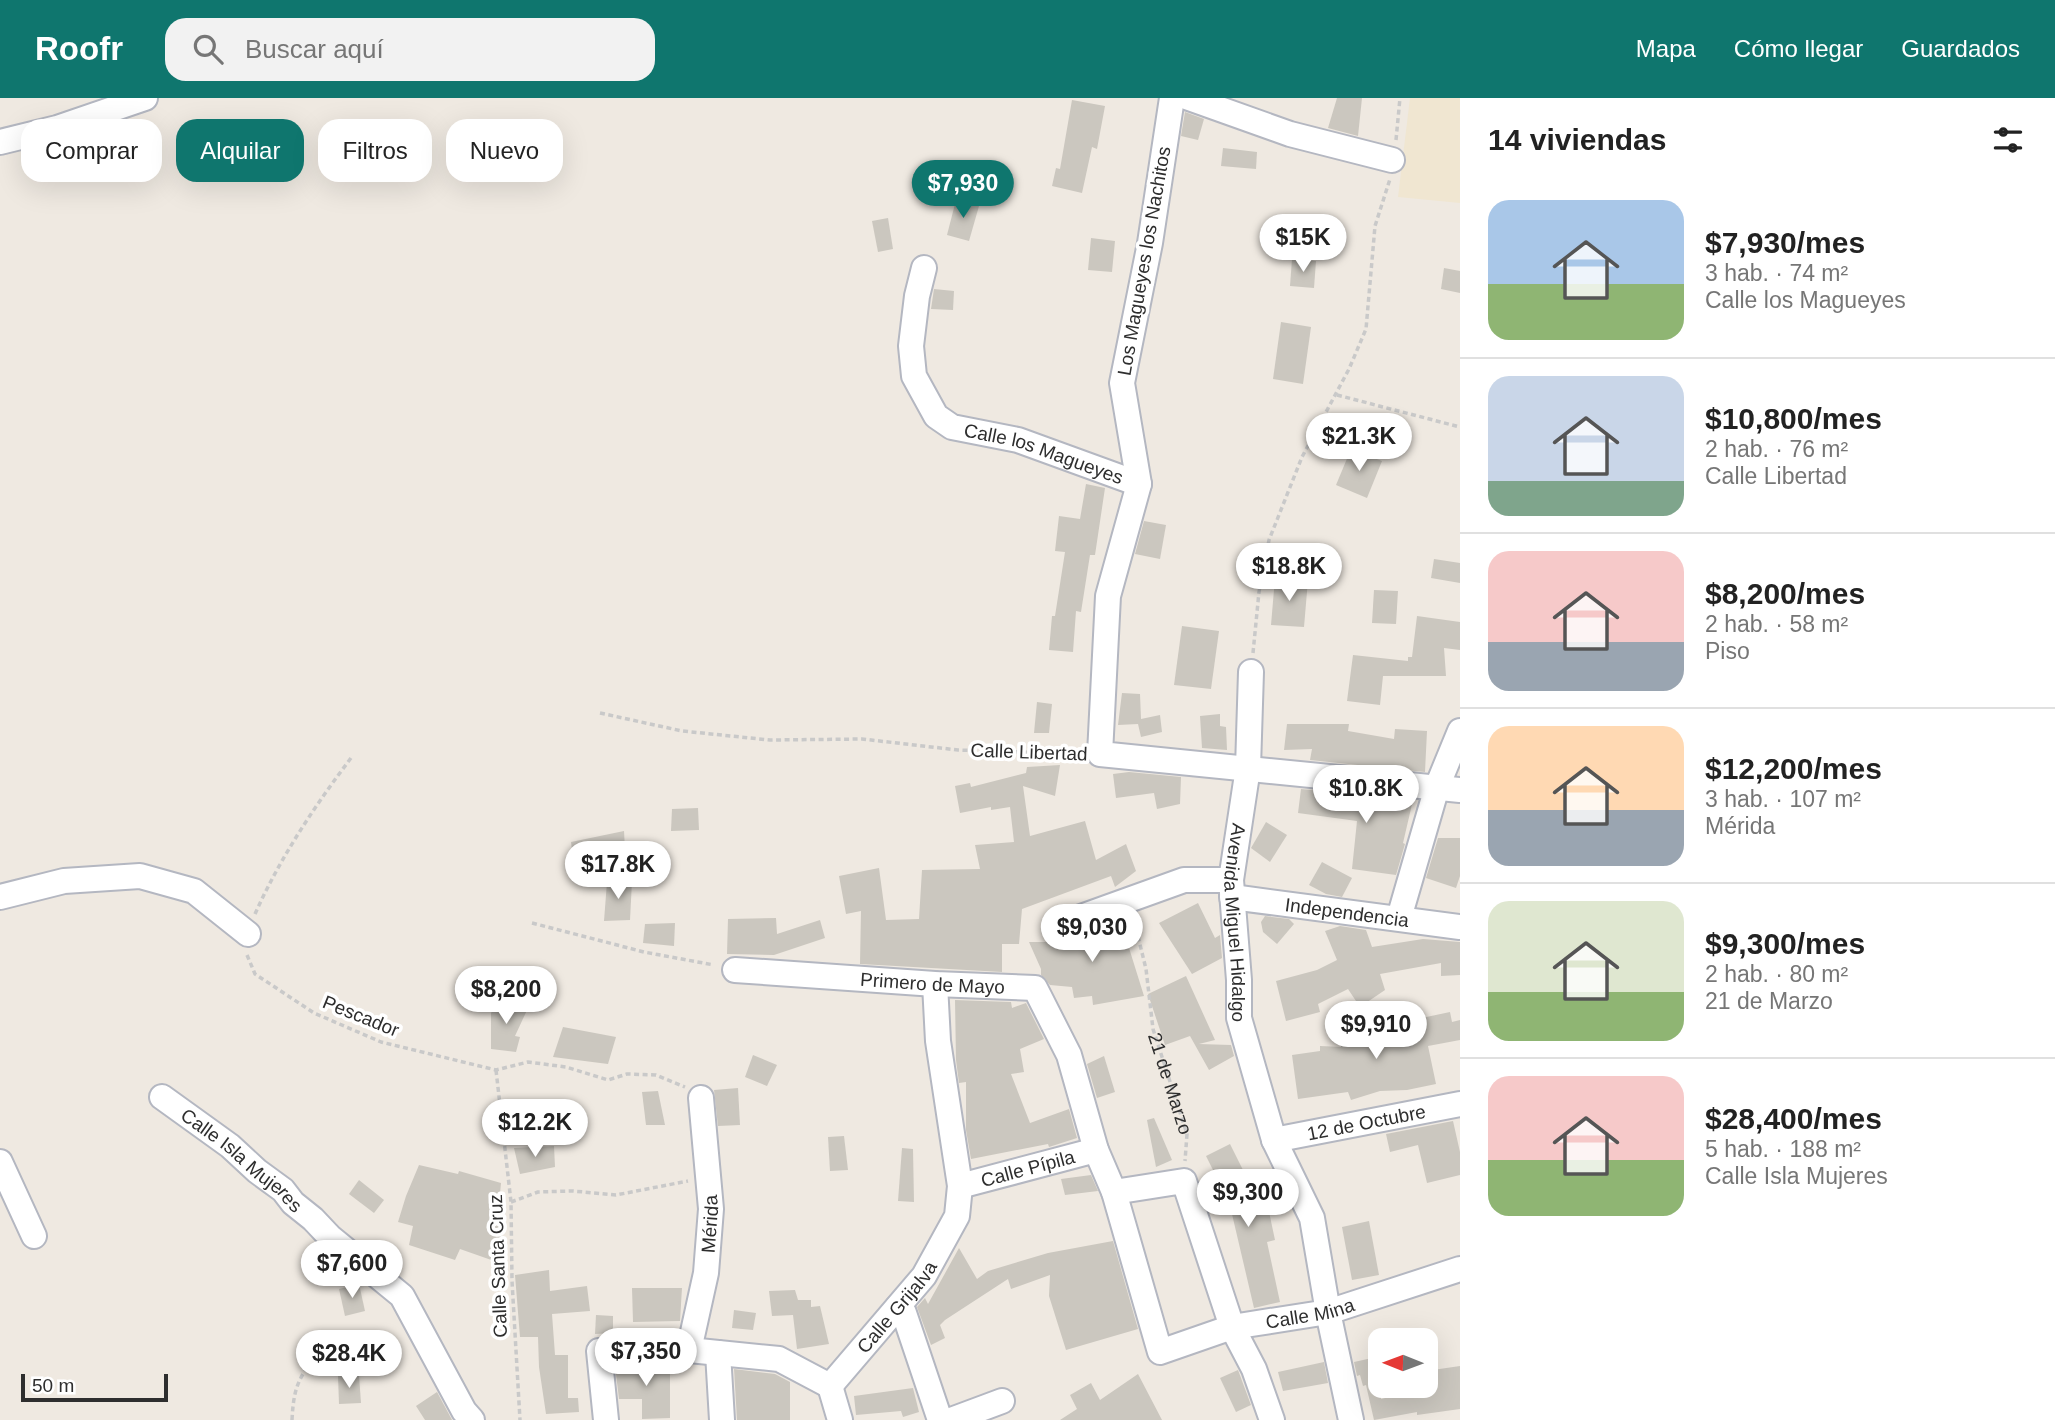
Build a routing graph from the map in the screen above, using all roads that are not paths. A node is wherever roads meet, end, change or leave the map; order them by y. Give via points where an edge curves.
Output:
1 (145, 98) edge
2 (1172, 98) edge
3 (1189, 98) edge
4 (0, 142) edge
5 (1392, 160) road end
6 (924, 268) dead end
7 (1139, 484) junction
8 (1251, 672) road end
9 (1460, 731) edge
10 (1100, 754) joint
11 (1248, 768) junction
12 (1448, 789) edge
13 (1231, 888) junction
14 (0, 897) edge
15 (1399, 918) junction
16 (1070, 921) dead end
17 (1460, 926) edge
18 (248, 934) road end
19 (735, 970) road end
20 (935, 984) junction
21 (162, 1097) dead end
22 (701, 1098) road end
23 (1460, 1104) edge
24 (1274, 1140) junction
25 (1096, 1150) junction
26 (0, 1162) edge
27 (960, 1186) junction
28 (1114, 1192) junction
29 (34, 1236) dead end
30 (1460, 1269) edge
31 (898, 1307) junction
32 (1328, 1311) junction
33 (1232, 1327) junction
34 (690, 1350) junction
35 (1160, 1352) joint
36 (718, 1353) junction
37 (830, 1386) junction
38 (1002, 1401) dead end
39 (472, 1420) edge
40 (606, 1420) edge
41 (722, 1420) edge
42 (840, 1420) edge
43 (940, 1420) edge
44 (951, 1420) edge
45 (1272, 1420) edge
46 (1351, 1420) edge

1 - 4 street
2 - 7 street, Los Magueyes los Nachitos via 1122,383
3 - 5 street via 1290,134
6 - 7 street, Calle los Magueyes via 911,346 914,376 936,416 952,427 1018,440
7 - 10 street, Los Magueyes los Nachitos via 1108,596
8 - 11 street, Avenida Miguel Hidalgo
9 - 12 street
10 - 11 street, Calle Libertad
11 - 12 street, Calle Libertad
11 - 13 street, Avenida Miguel Hidalgo
12 - 15 street
13 - 15 street, Independencia
13 - 16 street, Independencia via 1184,880
13 - 24 street, Avenida Miguel Hidalgo via 1239,1018
14 - 18 street via 64,881 140,876 194,891
15 - 17 street, Independencia
19 - 20 street, Primero de Mayo
20 - 25 street, Primero de Mayo via 1035,988 1069,1055
20 - 27 street, Calle Grijalva via 938,1041
21 - 39 street, Calle Isla Mujeres via 284,1190 330,1237 402,1296
22 - 34 street, Mérida via 712,1209 706,1273
23 - 24 street, 12 de Octubre
24 - 32 street, Avenida Miguel Hidalgo via 1312,1218
25 - 27 street, Calle Pípila
25 - 28 street, Primero de Mayo
26 - 29 street
27 - 31 street, Calle Grijalva via 957,1216 924,1276
28 - 33 street via 1184,1181
28 - 35 street, Primero de Mayo
30 - 32 street, Calle Mina
31 - 37 street, Calle Grijalva
31 - 43 street via 904,1313
32 - 33 street, Calle Mina
32 - 46 street, Avenida Miguel Hidalgo
33 - 35 street, Calle Mina
33 - 45 street via 1254,1369
34 - 36 street
34 - 40 street via 599,1352
36 - 37 street via 779,1359
36 - 41 street
37 - 42 street
38 - 44 street

